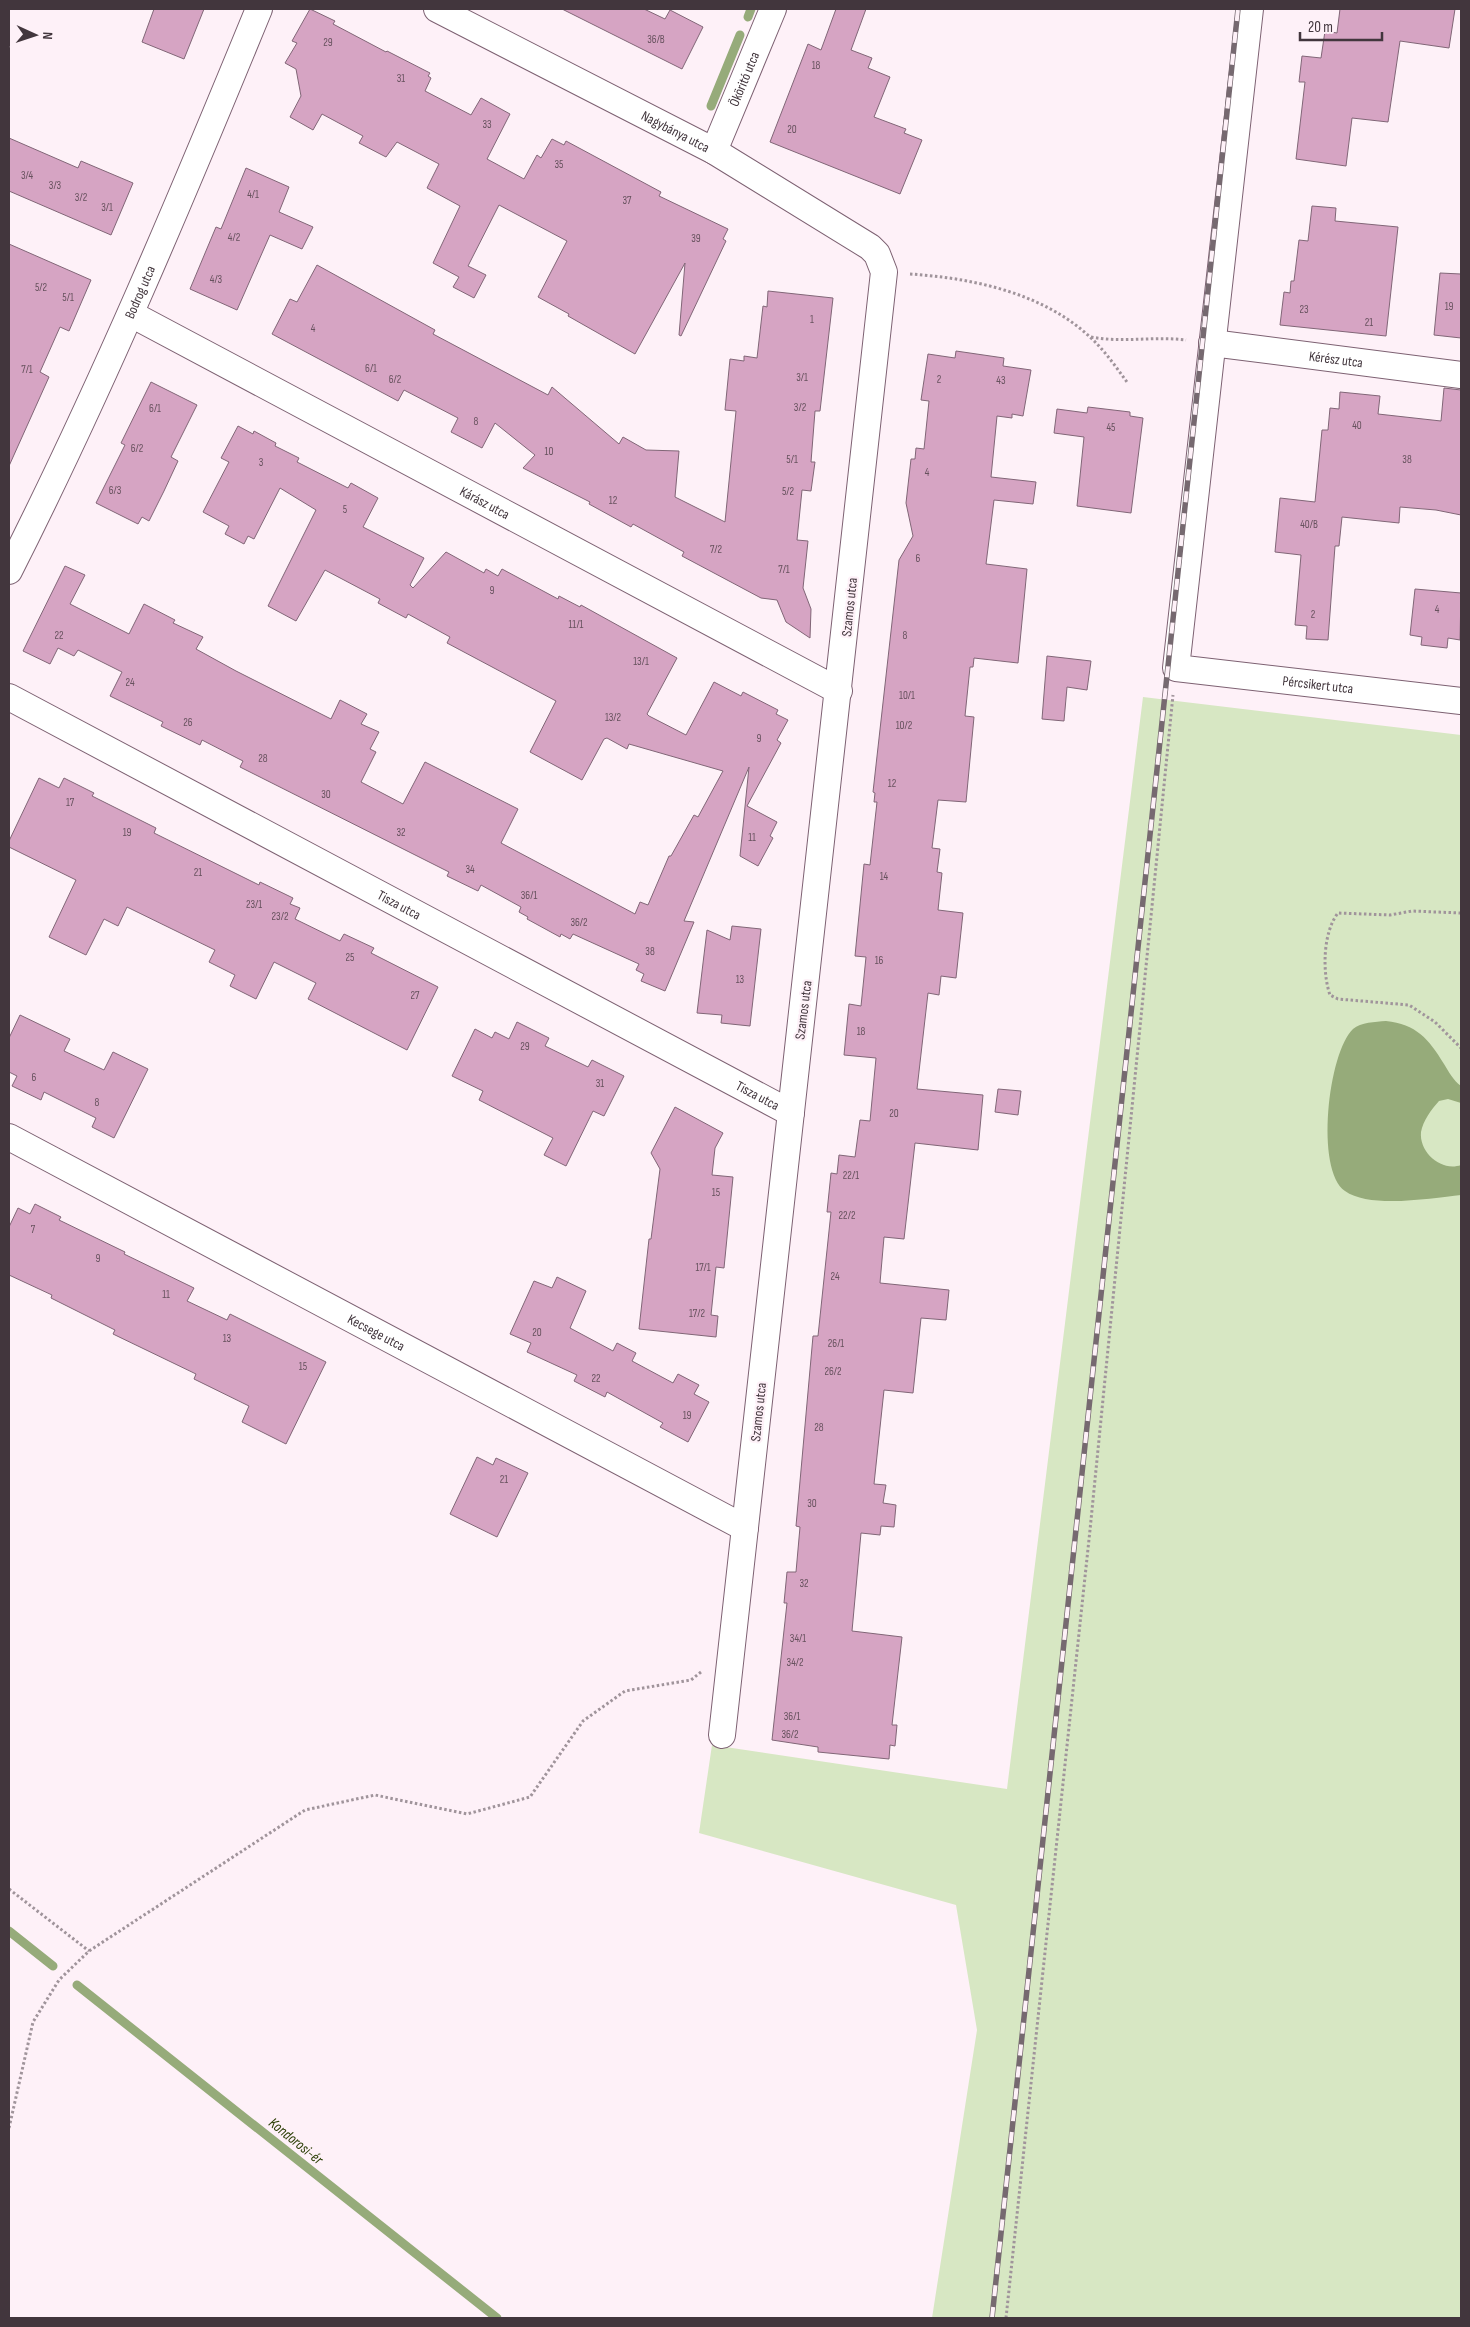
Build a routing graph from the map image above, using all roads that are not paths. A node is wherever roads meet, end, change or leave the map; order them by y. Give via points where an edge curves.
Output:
1 (259, 9) edge
2 (437, 9) edge
3 (773, 9) edge
4 (1250, 9) edge
5 (714, 150) junction
6 (884, 278) joint
7 (131, 314) junction
8 (1212, 343) junction
9 (1461, 375) edge
10 (9, 571) edge
11 (839, 691) junction
12 (9, 697) edge
13 (1461, 701) edge
14 (791, 1113) junction
15 (9, 1137) edge
16 (745, 1528) junction
17 (722, 1735) dead end

1 - 7 street, Bodrog utca
2 - 5 street, Nagybánya utca
3 - 5 street, Ököritó utca
4 - 8 street
5 - 6 street, Nagybánya utca via 870,247 876,254
6 - 11 street, Szamos utca
7 - 10 street, Bodrog utca
7 - 11 street, Kárász utca
8 - 9 street, Kérész utca
8 - 13 street, Pércsikert utca via 1176,668
11 - 14 street, Szamos utca
12 - 14 street, Tisza utca
14 - 16 street, Szamos utca
15 - 16 street, Kecsege utca
16 - 17 street, Szamos utca

